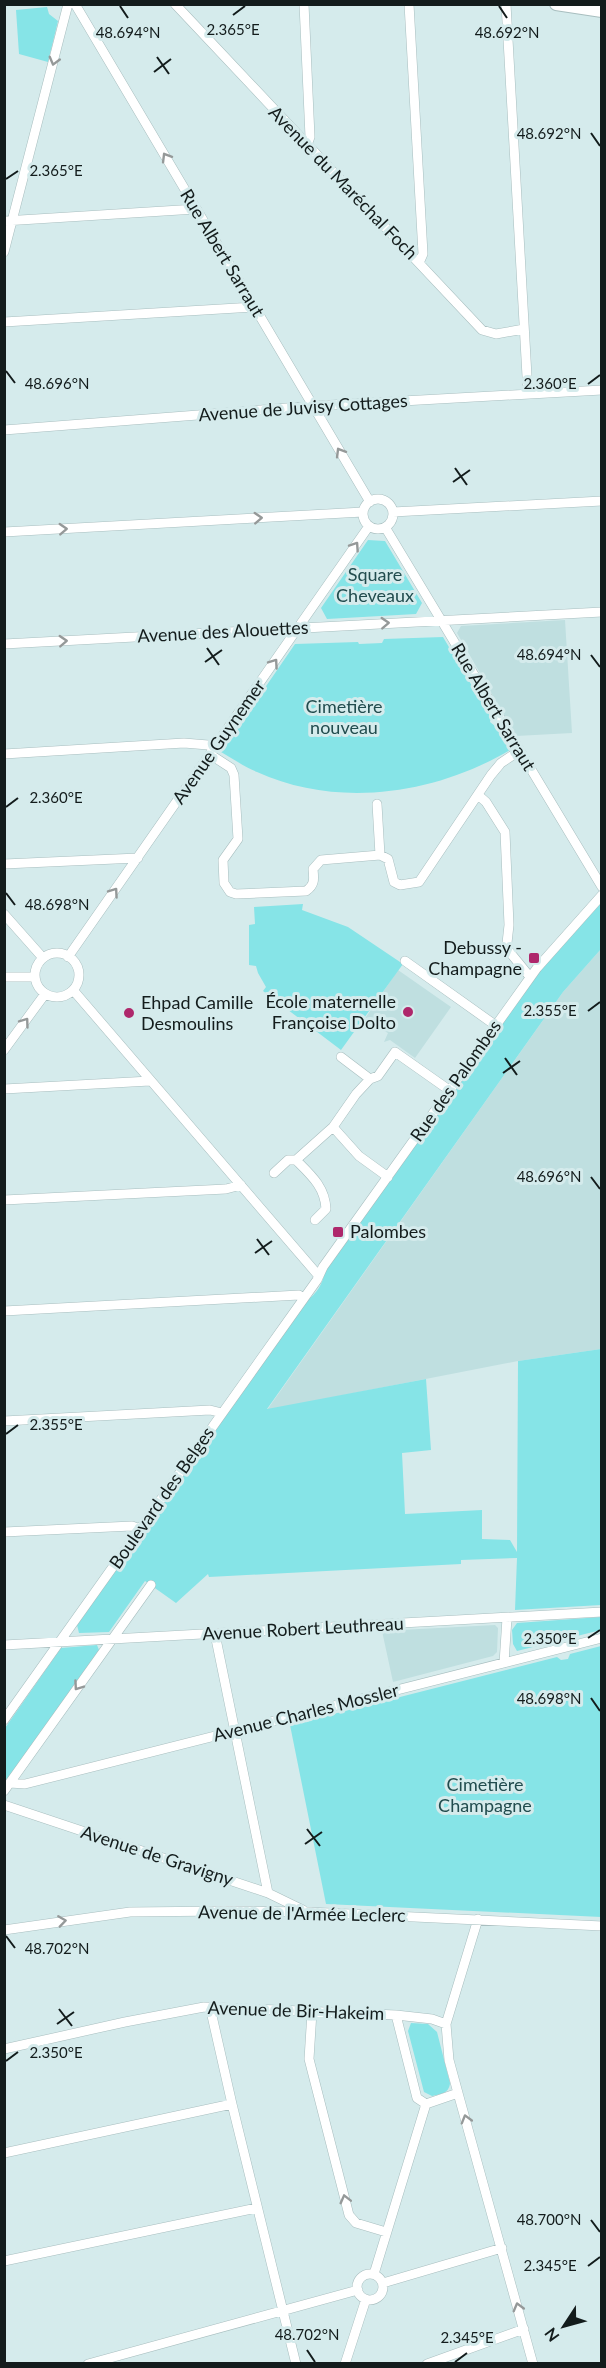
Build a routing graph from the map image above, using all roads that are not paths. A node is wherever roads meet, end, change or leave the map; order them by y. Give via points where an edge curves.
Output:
1 (68, 4) edge
2 (75, 4) edge
3 (175, 4) edge
4 (304, 4) edge
5 (409, 4) edge
6 (506, 4) edge
7 (556, 4) edge
8 (579, 6) edge
9 (602, 11) edge
10 (307, 145) junction
11 (196, 209) junction
12 (9, 221) edge
13 (4, 252) edge
14 (419, 262) junction
15 (254, 307) junction
16 (4, 322) edge
17 (524, 329) junction
18 (602, 390) edge
19 (528, 394) junction
20 (313, 406) junction
21 (4, 430) edge
22 (602, 501) edge
23 (370, 502) junction
24 (363, 512) junction
25 (393, 512) junction
26 (369, 526) junction
27 (385, 527) junction
28 (4, 532) edge
29 (602, 612) edge
30 (442, 622) junction
31 (298, 628) junction
32 (4, 644) edge
33 (213, 751) junction
34 (519, 751) junction
35 (4, 754) edge
36 (478, 795) junction
37 (377, 804) dead end
38 (380, 855) junction
39 (138, 858) junction
40 (4, 864) edge
41 (602, 887) edge
42 (602, 895) edge
43 (4, 914) edge
44 (68, 957) junction
45 (43, 958) junction
46 (405, 962) dead end
47 (34, 976) junction
48 (4, 977) edge
49 (530, 977) junction
50 (73, 990) junction
51 (45, 994) junction
52 (495, 1025) junction
53 (4, 1050) edge
54 (340, 1057) dead end
55 (370, 1079) junction
56 (150, 1081) junction
57 (4, 1089) edge
58 (449, 1090) junction
59 (333, 1127) junction
60 (296, 1160) junction
61 (274, 1173) dead end
62 (388, 1177) junction
63 (241, 1185) junction
64 (4, 1200) edge
65 (315, 1220) dead end
66 (318, 1275) junction
67 (304, 1298) junction
68 (4, 1311) edge
69 (222, 1413) junction
70 (4, 1421) edge
71 (140, 1529) junction
72 (4, 1532) edge
73 (151, 1585) dead end
74 (602, 1612) edge
75 (507, 1618) junction
76 (215, 1634) junction
77 (112, 1638) junction
78 (602, 1638) edge
79 (61, 1641) junction
80 (4, 1644) edge
81 (504, 1662) junction
82 (4, 1720) edge
83 (235, 1731) junction
84 (7, 1787) edge
85 (4, 1805) edge
86 (268, 1893) junction
87 (308, 1912) junction
88 (478, 1919) junction
89 (602, 1926) edge
90 (4, 1930) edge
91 (210, 2007) junction
92 (312, 2013) junction
93 (396, 2015) junction
94 (446, 2024) junction
95 (4, 2049) edge
96 (458, 2093) junction
97 (232, 2104) junction
98 (426, 2104) junction
99 (4, 2153) edge
100 (257, 2208) junction
101 (386, 2232) junction
102 (502, 2248) junction
103 (4, 2261) edge
104 (374, 2274) junction
105 (383, 2283) junction
106 (357, 2290) junction
107 (366, 2299) junction
108 (283, 2311) junction
109 (524, 2330) junction
110 (88, 2364) edge
111 (296, 2364) edge
112 (345, 2364) edge
113 (427, 2364) edge
114 (533, 2364) edge

1 -> 12 street
11 -> 2 street, Rue Albert Sarraut
3 - 10 street, Avenue du Maréchal Foch
4 - 10 street via 310,137
5 - 14 street via 423,254
6 - 17 street
7 - 8 main road
8 - 9 main road
10 - 14 street, Avenue du Maréchal Foch
11 - 12 street
11 - 15 street, Rue Albert Sarraut
12 - 13 street
14 - 17 street, Avenue du Maréchal Foch via 482,330 496,334
15 - 16 street
15 - 20 street, Rue Albert Sarraut
17 - 19 street
18 - 19 street, Avenue de Juvisy Cottages
19 - 20 street, Avenue de Juvisy Cottages
20 - 21 street, Avenue de Juvisy Cottages
23 -> 20 street, Rue Albert Sarraut
22 - 25 street
23 - 24 street
23 - 25 street via 388,502
24 - 26 street
28 -> 24 street
25 - 27 street via 391,523
26 - 27 street
31 -> 26 street, Avenue Guynemer
27 - 30 street, Rue Albert Sarraut
29 - 30 street, Avenue des Alouettes
31 -> 30 street, Avenue des Alouettes
30 - 34 street, Rue Albert Sarraut
32 -> 31 street, Avenue des Alouettes
33 -> 31 street, Avenue Guynemer
33 - 35 street via 208,745 184,743
33 - 38 street via 234,775 238,839 223,860 224,883 230,892 306,891 314,881 313,869 321,860
33 - 39 street, Avenue Guynemer
34 - 36 street via 501,763
34 - 41 street, Rue Albert Sarraut
36 - 38 street via 419,882 394,882 388,859
36 - 49 street via 505,832 508,950
37 - 38 street
39 - 40 street
44 -> 39 street, Avenue Guynemer
42 - 49 street, Rue des Palombes
43 - 45 street
44 - 45 street via 56,953
44 - 50 street via 78,970
45 - 47 street
46 - 52 street
47 - 48 street
47 - 51 street
49 - 52 street, Rue des Palombes
50 - 51 street via 55,998
50 - 56 street
53 -> 51 street
52 - 58 street, Rue des Palombes
54 - 55 street
55 - 58 street via 378,1076 395,1052
55 - 59 street
56 - 57 street
56 - 63 street
58 - 62 street, Rue des Palombes
59 - 60 street
59 - 62 street via 359,1156
60 - 61 street via 288,1160
60 - 65 street via 324,1194 326,1209
62 - 66 street, Rue des Palombes
63 - 64 street via 226,1189
63 - 66 street
66 - 67 street, Boulevard des Belges
67 - 68 street via 298,1295
67 - 69 street, Boulevard des Belges
69 - 70 street via 210,1410
69 - 71 street, Boulevard des Belges
71 - 72 street via 132,1526
71 - 79 street, Boulevard des Belges
73 - 77 street
74 - 75 street, Avenue Robert Leuthreau
75 - 76 street, Avenue Robert Leuthreau
75 - 81 street
76 - 77 street, Avenue Robert Leuthreau
76 - 83 street
77 - 79 street, Avenue Robert Leuthreau
77 -> 84 street
78 - 81 street, Avenue Charles Mossler
79 - 80 street, Avenue Robert Leuthreau
79 - 82 street, Boulevard des Belges
81 - 83 street, Avenue Charles Mossler
83 - 84 street, Avenue Charles Mossler
83 - 86 street
85 - 86 street, Avenue de Gravigny
86 - 87 street, Avenue de Gravigny
87 - 88 street, Avenue de l'Armée Leclerc
90 -> 87 street, Avenue de l'Armée Leclerc via 130,1912
88 - 89 street, Avenue de l'Armée Leclerc
88 - 94 street
91 - 92 street, Avenue de Bir-Hakeim
91 - 95 street, Avenue de Bir-Hakeim
91 - 97 street
92 - 93 street, Avenue de Bir-Hakeim
101 -> 92 street via 356,2223 350,2216 309,2058
93 - 94 street, Avenue de Bir-Hakeim
93 - 98 street via 417,2098
94 - 96 street via 449,2060
96 - 98 street
102 -> 96 street
97 - 99 street
97 - 100 street
98 - 101 street
100 - 103 street
100 - 108 street
101 - 104 street
102 - 105 street
109 -> 102 street
104 - 105 street
104 - 106 street via 361,2277
105 - 107 street via 378,2298
106 - 107 street
106 - 108 street
107 - 112 street
108 - 110 street
108 - 111 street
109 - 113 street
109 - 114 street

